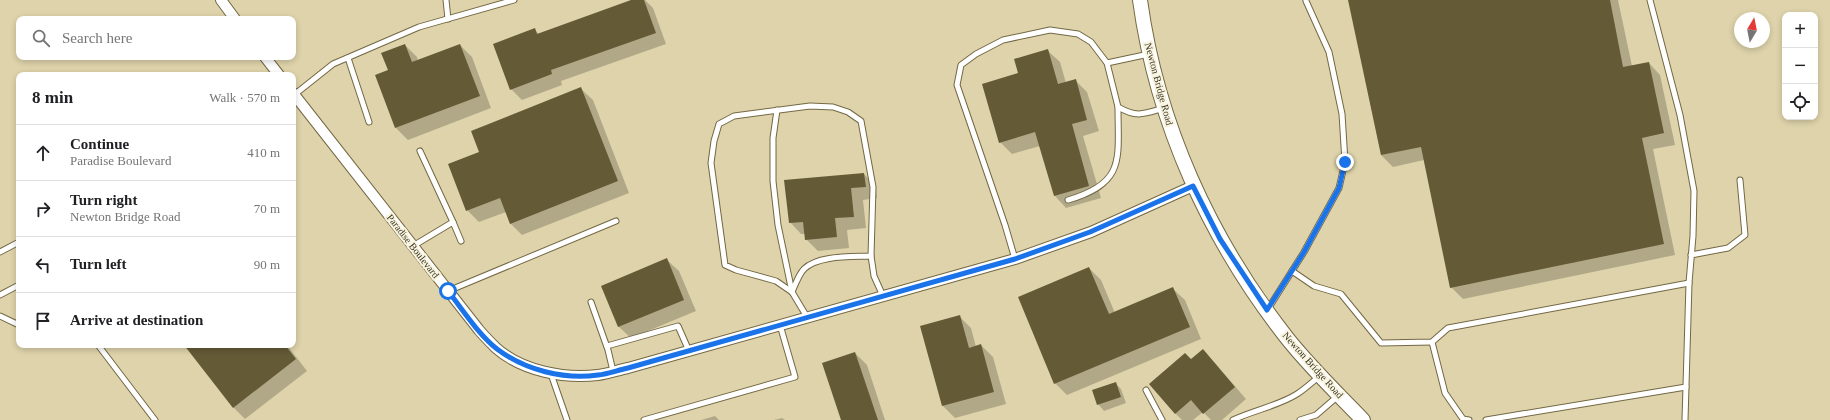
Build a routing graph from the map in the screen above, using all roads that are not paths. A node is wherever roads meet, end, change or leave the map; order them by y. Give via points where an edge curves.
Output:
1 (221, 0) edge
2 (446, 0) edge
3 (514, 0) edge
4 (1140, 0) edge
5 (1650, 0) edge
6 (1306, 1) edge
7 (233, 16) edge
8 (448, 19) junction
9 (1150, 54) junction
10 (348, 58) junction
11 (267, 60) edge
12 (1107, 63) junction
13 (277, 72) edge
14 (296, 93) edge
15 (296, 99) edge
16 (1118, 107) junction
17 (1164, 108) junction
18 (777, 110) junction
19 (369, 122) dead end
20 (420, 151) dead end
21 (1740, 180) dead end
22 (1193, 186) junction
23 (1068, 200) dead end
24 (616, 220) dead end
25 (453, 222) junction
26 (461, 241) dead end
27 (16, 244) edge
28 (413, 246) junction
29 (0, 252) edge
30 (1691, 255) junction
31 (871, 256) junction
32 (1015, 259) junction
33 (1292, 271) junction
34 (1689, 283) junction
35 (16, 287) edge
36 (448, 291) junction
37 (792, 292) junction
38 (0, 295) edge
39 (883, 296) junction
40 (591, 302) dead end
41 (1267, 310) junction
42 (0, 316) edge
43 (807, 317) junction
44 (16, 324) edge
45 (780, 325) junction
46 (1432, 342) junction
47 (607, 346) junction
48 (100, 348) edge
49 (689, 351) junction
50 (613, 371) junction
51 (551, 373) junction
52 (1320, 375) junction
53 (1686, 387) junction
54 (1146, 390) dead end
55 (1339, 395) junction
56 (155, 420) edge
57 (567, 420) edge
58 (644, 420) edge
59 (1162, 420) edge
60 (1233, 420) edge
61 (1300, 420) edge
62 (1363, 420) edge
63 (1469, 420) edge
64 (1486, 420) edge
65 (1685, 420) edge

1 - 7 street
2 - 8 lane
3 - 8 lane
4 - 9 main road, Newton Bridge Road
5 - 30 lane via 1680,115 1694,191
6 - 33 lane via 1329,52 1342,114 1345,162 1339,188
8 - 10 lane via 419,27
9 - 12 lane
9 - 17 main road, Newton Bridge Road
10 - 14 lane via 333,64
10 - 19 lane
11 - 13 street
12 - 16 lane
12 - 32 lane via 1091,42 1078,34 1050,30 1003,40 961,65 957,85
15 - 28 street, Paradise Boulevard
16 - 17 lane via 1131,114 1144,114
16 - 23 lane via 1116,164 1108,180 1086,195
17 - 22 main road, Newton Bridge Road
18 - 31 lane via 810,106 833,107 848,112 861,121 873,187
18 - 37 lane via 773,138 773,181 778,225
18 - 37 lane via 734,116 719,124 712,163 725,265 776,281
20 - 25 lane
21 - 30 lane via 1745,236 1728,248
22 - 32 street, Paradise Boulevard via 1090,232
22 - 41 main road, Newton Bridge Road via 1220,239
24 - 36 lane
25 - 26 lane
25 - 28 lane
27 - 29 lane
28 - 36 street, Paradise Boulevard
30 - 34 lane
31 - 37 lane via 830,258 811,265 803,270
31 - 39 lane via 874,276
32 - 39 street, Paradise Boulevard
33 - 41 lane
33 - 46 lane via 1314,286 1341,294 1381,343
34 - 46 lane via 1448,328
34 - 53 lane
35 - 38 lane
36 - 51 street, Paradise Boulevard via 496,348 518,362
37 - 43 lane
39 - 43 street, Paradise Boulevard
40 - 47 lane
41 - 52 main road, Newton Bridge Road
42 - 44 lane
43 - 45 street, Paradise Boulevard
45 - 49 street, Paradise Boulevard
45 - 58 lane via 795,377
46 - 63 lane via 1445,393 1463,419
47 - 49 lane via 678,326
47 - 50 lane
48 - 56 lane
49 - 50 street, Paradise Boulevard
50 - 51 street, Paradise Boulevard via 598,375 569,376
51 - 57 lane
52 - 55 main road, Newton Bridge Road
52 - 60 lane via 1298,394
53 - 64 lane
53 - 65 lane
54 - 59 lane
55 - 61 lane via 1316,415
55 - 62 main road, Newton Bridge Road

